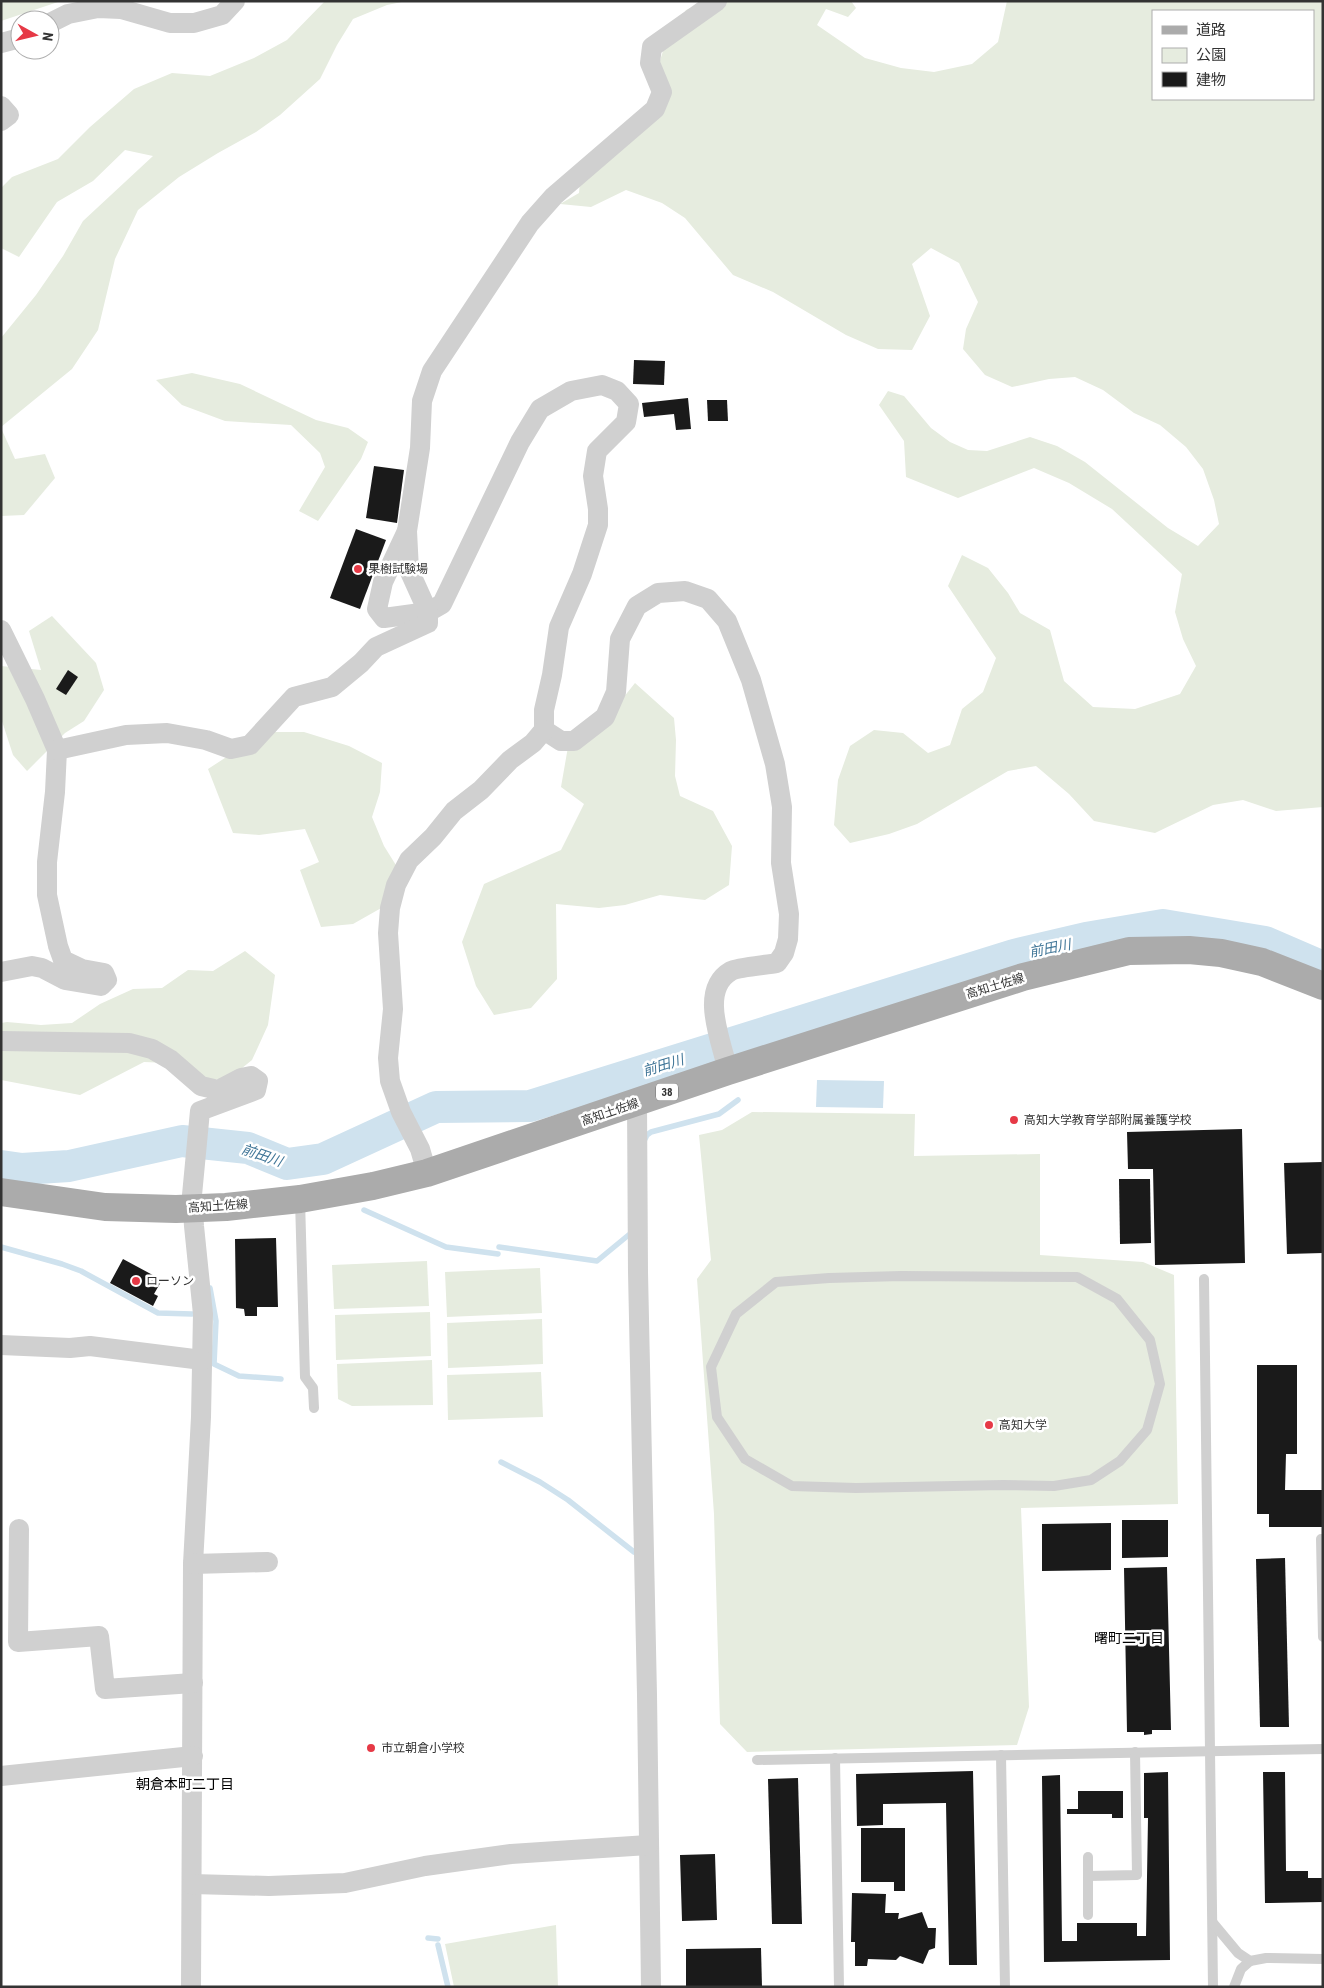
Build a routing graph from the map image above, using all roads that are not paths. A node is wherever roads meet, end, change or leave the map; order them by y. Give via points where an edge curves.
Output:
1 (235, 1) edge
2 (717, 1) edge
3 (60, 18) edge
4 (1, 106) edge
5 (1, 121) edge
6 (407, 531) junction
7 (428, 612) junction
8 (1, 630) edge
9 (544, 730) junction
10 (57, 750) junction
11 (1, 972) edge
12 (1323, 986) edge
13 (1, 1041) edge
14 (724, 1054) junction
15 (638, 1102) junction
16 (427, 1173) junction
17 (1, 1192) edge
18 (300, 1199) junction
19 (192, 1208) junction
20 (829, 1278) joint
21 (1204, 1279) dead end
22 (1, 1345) edge
23 (202, 1360) junction
24 (314, 1408) dead end
25 (19, 1529) dead end
26 (1323, 1539) edge
27 (268, 1562) dead end
28 (193, 1564) junction
29 (1323, 1637) edge
30 (193, 1683) junction
31 (1323, 1749) edge
32 (1210, 1751) junction
33 (1135, 1752) junction
34 (1001, 1755) junction
35 (193, 1756) junction
36 (835, 1758) junction
37 (757, 1760) dead end
38 (1, 1776) edge
39 (648, 1845) junction
40 (1088, 1857) dead end
41 (1088, 1876) junction
42 (192, 1884) junction
43 (1088, 1915) dead end
44 (1213, 1923) junction
45 (1323, 1958) edge
46 (1250, 1961) junction
47 (1214, 1975) junction
48 (192, 1987) edge
49 (651, 1987) edge
50 (840, 1987) edge
51 (1005, 1987) edge
52 (1213, 1987) edge
53 (1223, 1987) edge
54 (1234, 1987) edge

1 - 3 street via 222,15 194,23 170,23 121,9 98,8
2 - 6 street via 652,48 650,63 662,92 655,109 554,196 530,224 432,372 422,400 420,448
4 - 5 street via 8,115
6 - 7 street via 409,570
6 - 7 street via 383,582 377,610 384,618
7 - 9 street via 442,604 516,451 540,409 571,391 602,385 617,390 629,404 626,422 597,451 593,476 598,525 582,574 559,627 544,710
7 - 10 street via 428,623 376,647 332,687 294,697 250,745 231,749 206,740 167,733 126,735
8 - 10 street
9 - 14 street via 561,741 574,741 605,717 616,692 620,639 637,606 658,593 685,591 708,599 727,621 751,680 775,764 782,807 781,863 789,914 788,939 784,954 777,963 732,970 716,985 713,1007
9 - 16 street via 454,811 409,860 396,885 388,933 393,1009 388,1058 390,1081
10 - 11 street via 47,895 58,946 63,960 104,973 108,980 101,986 66,980 32,966
12 - 14 main road, 高知土佐線 / 38 via 1262,962 1221,953 1129,951
13 - 19 street via 129,1043 152,1049 171,1060 201,1086 218,1090 251,1076 258,1081 256,1090 200,1111
14 - 15 main road, 高知土佐線 / 38
15 - 16 main road, 高知土佐線 / 38
15 - 39 street via 638,1292
16 - 18 main road, 高知土佐線 / 38
17 - 19 main road, 高知土佐線 / 38 via 105,1207
18 - 19 main road, 高知土佐線 / 38
18 - 24 lane via 305,1377 313,1388
19 - 23 street via 203,1314
20 - 20 lane via 1077,1277 1117,1299 1150,1340 1160,1384 1147,1430 1120,1461 1091,1480 1054,1486 792,1486 745,1460 717,1417 711,1367 736,1314 776,1282
21 - 32 lane
22 - 23 street via 90,1346
23 - 28 street
25 - 30 street via 18,1642 99,1636 105,1690
26 - 29 lane
27 - 28 street
28 - 30 street
30 - 35 street
31 - 32 lane
32 - 33 lane
32 - 44 lane
33 - 34 lane
33 - 41 lane via 1137,1875
34 - 36 lane
34 - 51 lane
35 - 38 street
35 - 42 street
36 - 37 lane
36 - 50 lane
39 - 42 street via 511,1854 344,1882 269,1886
39 - 49 street
40 - 41 lane
41 - 43 lane
42 - 48 street
44 - 46 lane via 1238,1953
44 - 47 lane
45 - 46 lane
46 - 54 lane via 1240,1969
47 - 52 lane
47 - 53 lane

